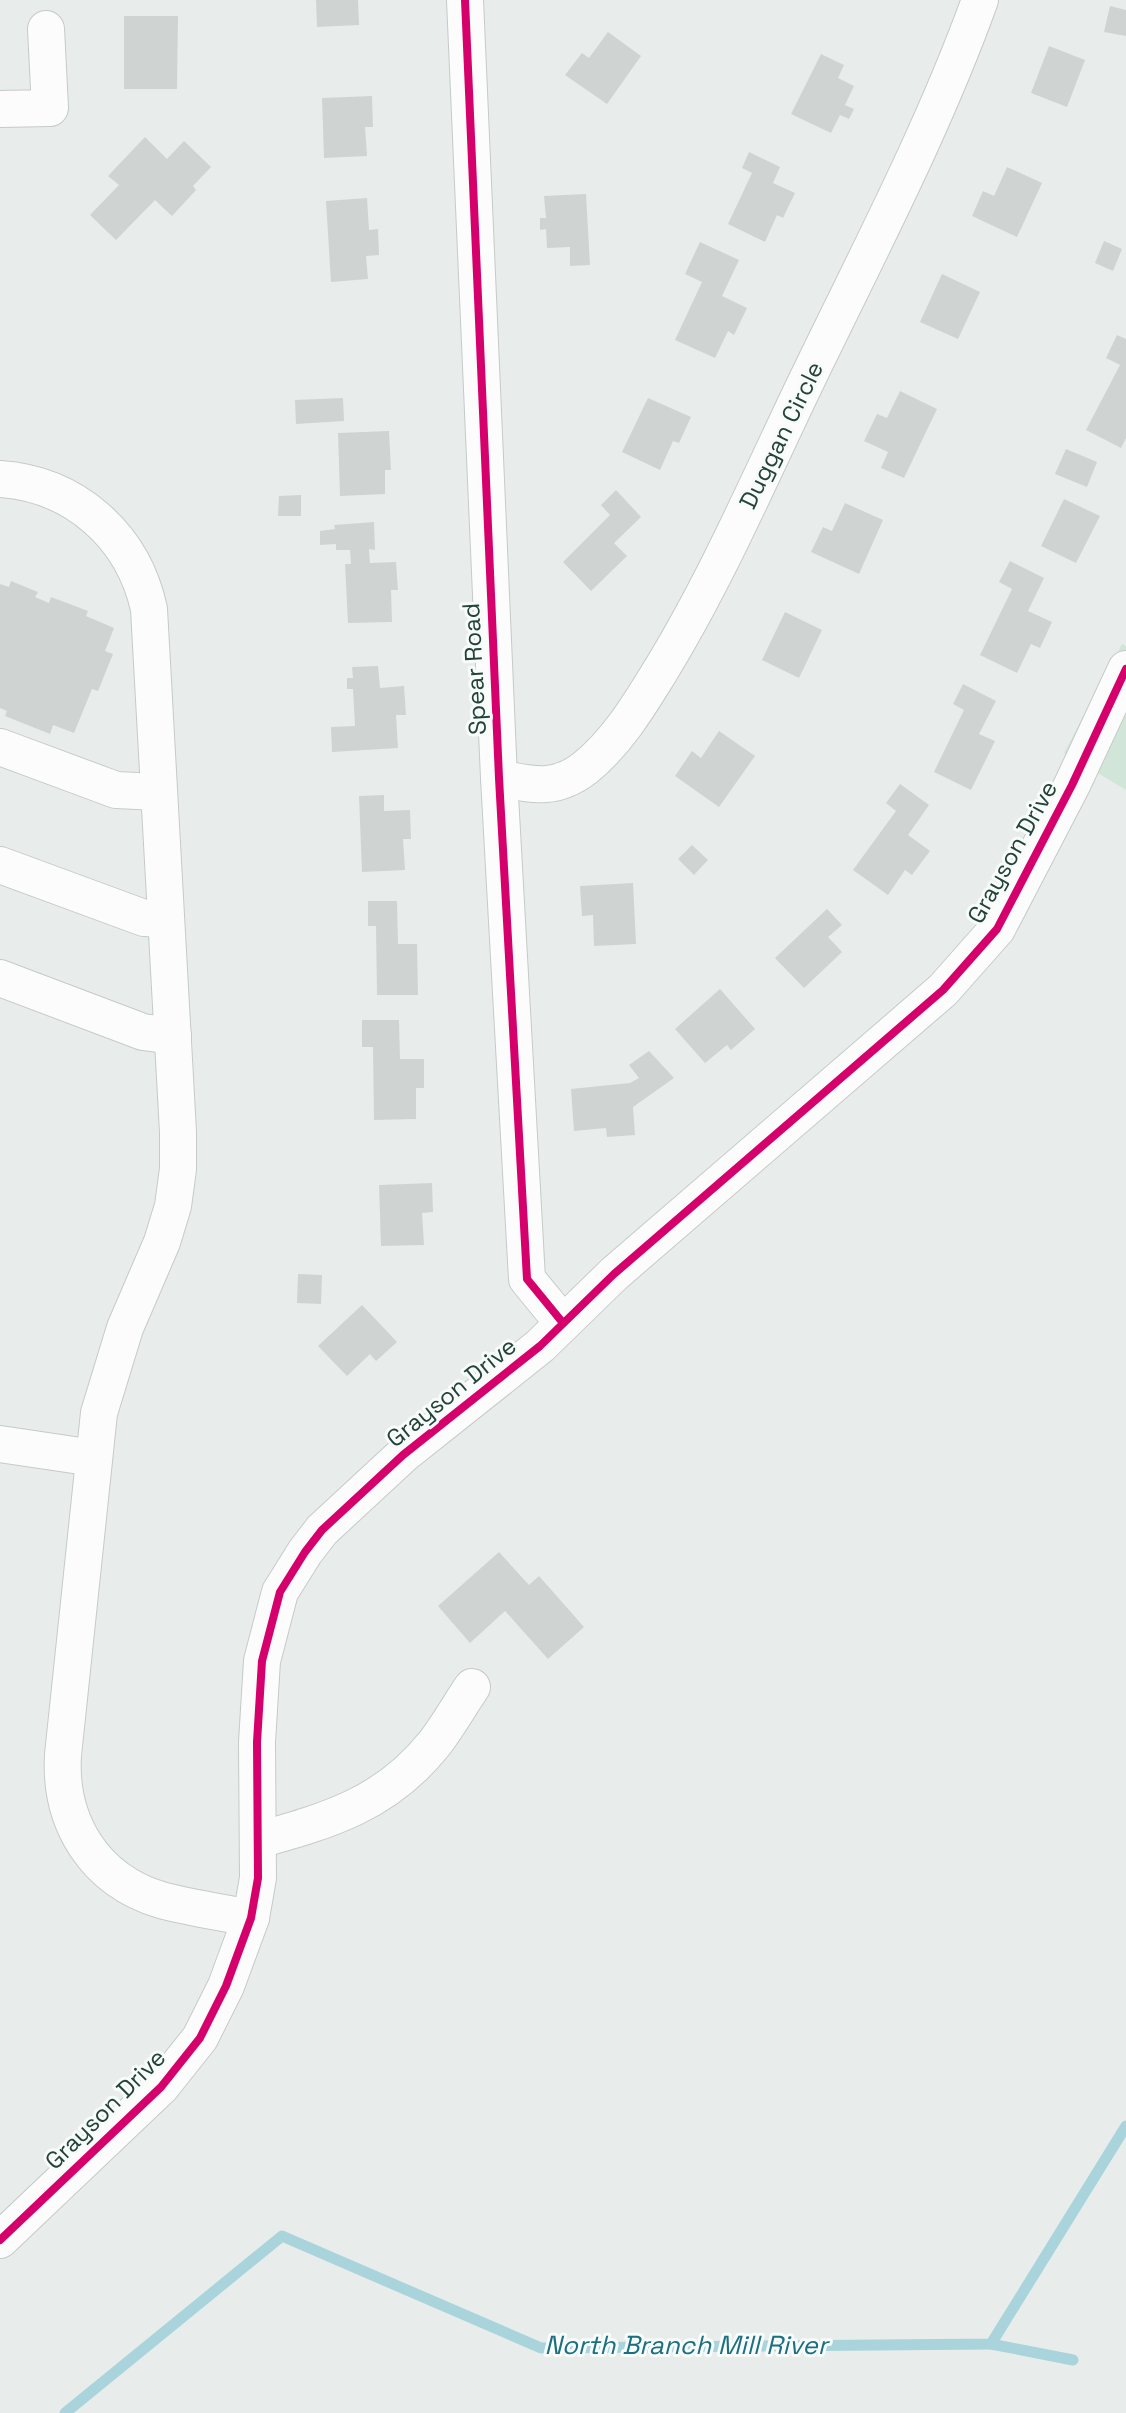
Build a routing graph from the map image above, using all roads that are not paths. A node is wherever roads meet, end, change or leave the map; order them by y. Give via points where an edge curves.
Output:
1 (465, 0) edge
2 (980, 0) edge
3 (46, 29) dead end
4 (0, 109) edge
5 (0, 479) edge
6 (1126, 669) edge
7 (0, 747) edge
8 (499, 778) junction
9 (159, 792) junction
10 (0, 865) edge
11 (166, 919) junction
12 (0, 978) edge
13 (173, 1036) junction
14 (563, 1323) junction
15 (0, 1444) edge
16 (94, 1458) junction
17 (472, 1687) dead end
18 (259, 1840) junction
19 (251, 1918) junction
20 (0, 2240) edge

1 - 8 street, Spear Road
2 - 8 street, Duggan Circle via 879,234 740,521 650,687 613,742 574,775 536,785
3 - 4 street via 50,108
5 - 9 street via 33,484 78,503 115,536 140,577 149,609
6 - 14 street, Grayson Drive via 997,929 943,990
7 - 9 street via 116,790
8 - 14 street, Spear Road via 527,1279
9 - 11 street
10 - 11 street via 144,918
11 - 13 street
12 - 13 street via 143,1032
13 - 16 street via 178,1157 173,1206 112,1366
14 - 18 street, Grayson Drive via 403,1455 322,1530 280,1592 262,1661
15 - 16 street
16 - 19 street via 63,1755 67,1809 93,1857 124,1883 161,1900
17 - 18 street via 433,1744 388,1788 352,1810
18 - 19 street, Grayson Drive
19 - 20 street, Grayson Drive via 226,1986 188,2054 161,2087

